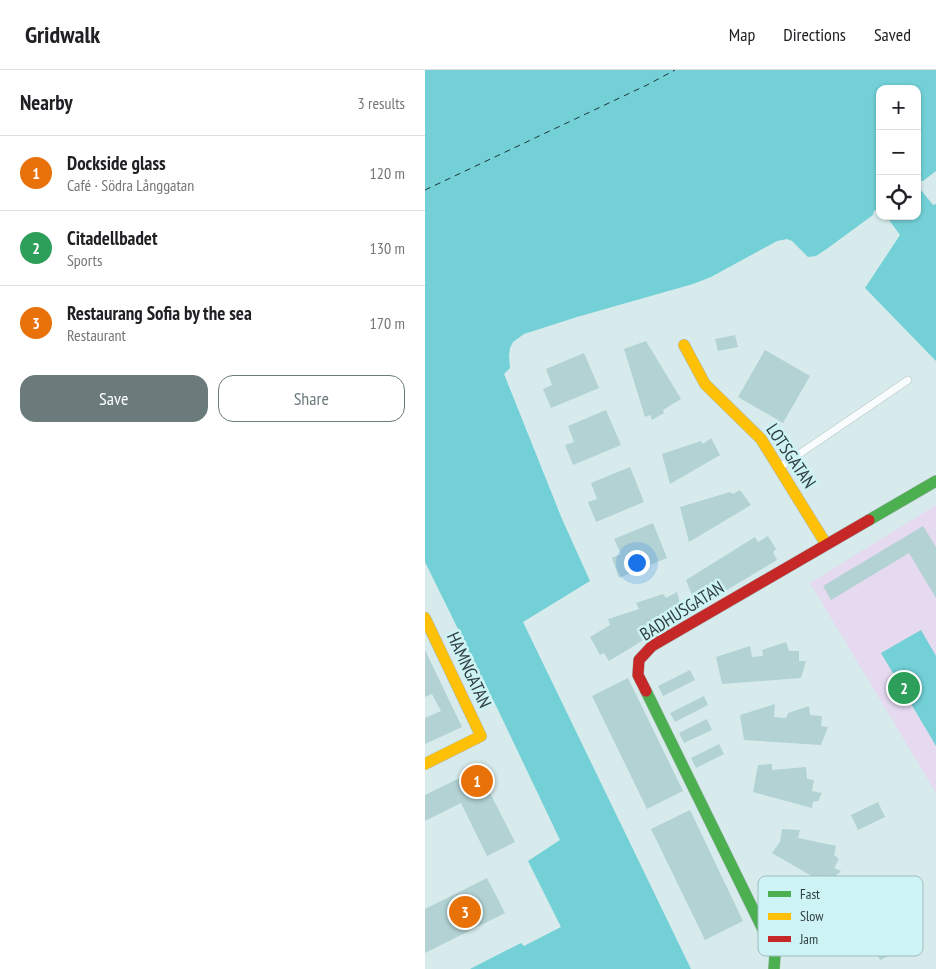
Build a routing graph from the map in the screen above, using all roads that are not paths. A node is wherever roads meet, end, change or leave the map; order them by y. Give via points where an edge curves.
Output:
1 (684, 345) dead end
2 (908, 380) dead end
3 (779, 467) junction
4 (936, 481) edge
5 (827, 544) junction
6 (425, 618) edge
7 (425, 764) edge
8 (758, 919) edge
9 (775, 956) edge
10 (774, 969) edge

1 - 3 street, LOTSGATAN via 705,384 761,439
2 - 3 lane
3 - 5 street, LOTSGATAN
4 - 5 street, BADHUSGATAN
5 - 8 street, BADHUSGATAN via 652,646 639,660 638,675
6 - 7 street, HAMNGATAN via 481,736
9 - 10 street, BADHUSGATAN

